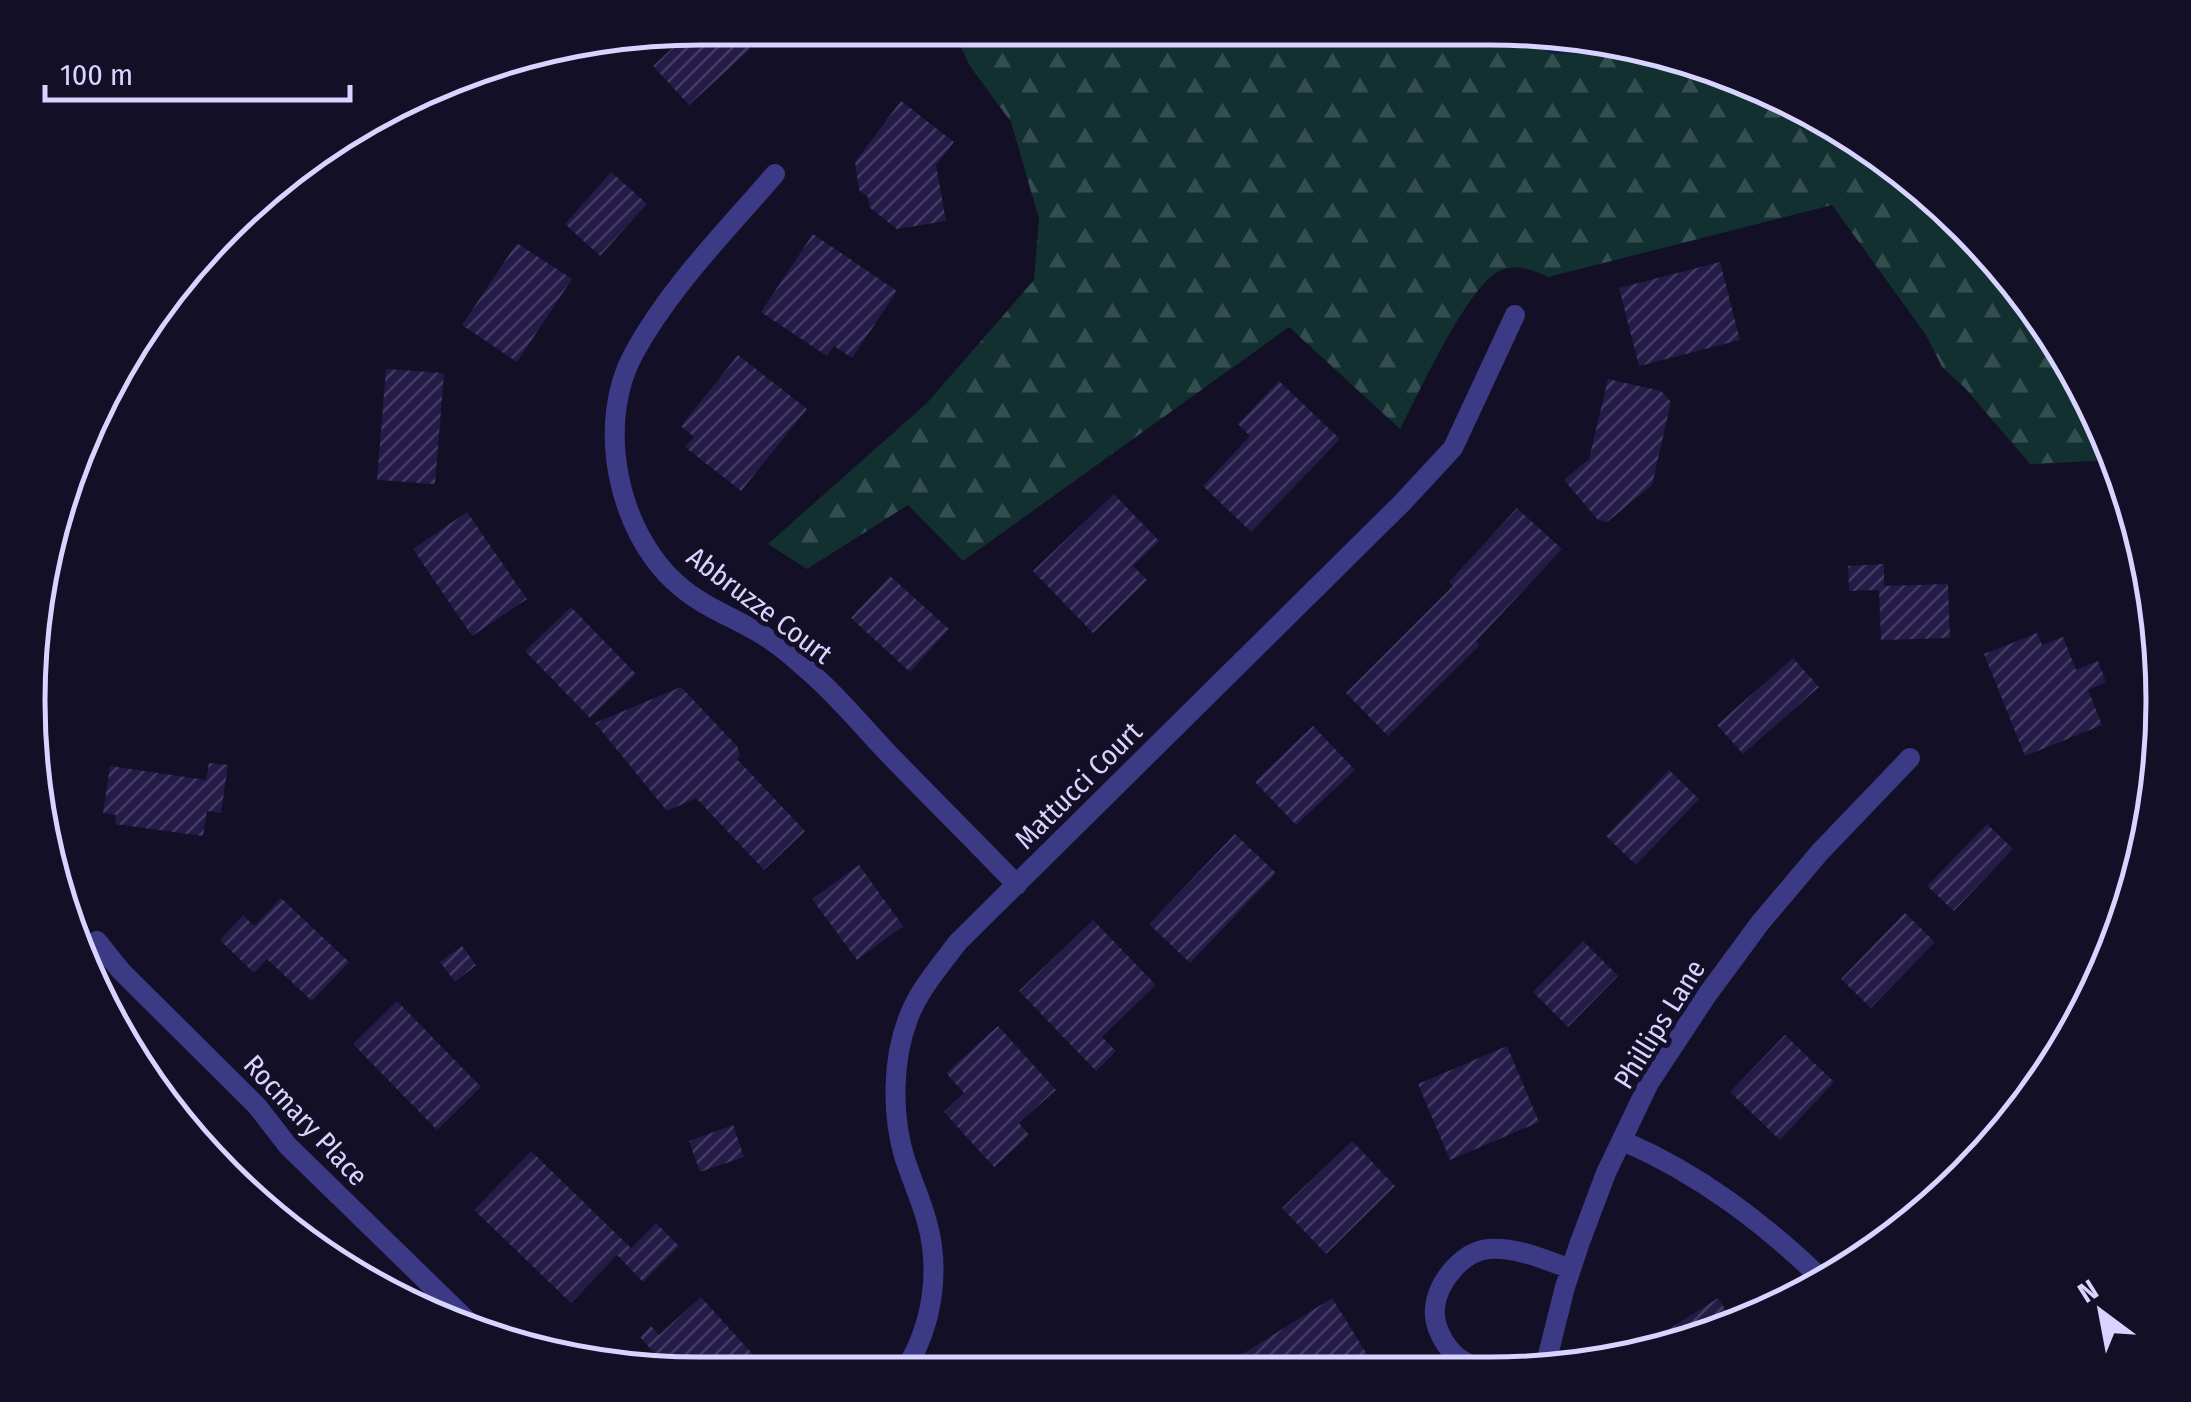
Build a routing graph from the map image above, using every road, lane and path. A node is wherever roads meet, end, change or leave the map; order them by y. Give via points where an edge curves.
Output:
1 (775, 174) dead end
2 (1515, 314) dead end
3 (1910, 758) dead end
4 (1017, 885) junction
5 (97, 941) dead end
6 (1623, 1141) junction
7 (1572, 1268) junction
8 (1813, 1272) edge
9 (455, 1309) edge
10 (1549, 1354) edge
11 (912, 1357) edge
12 (1457, 1357) edge

1 - 4 street, Abbruzze Court via 632,357 618,405 620,492 632,524 674,581 810,671
2 - 4 street, Mattucci Court via 1453,448
3 - 6 street, Phillips Lane via 1820,852 1706,995 1649,1083
4 - 11 street, Mattucci Court via 928,981 908,1018 900,1052 897,1125 928,1224 933,1292 928,1324
5 - 9 street, Rocmary Place via 288,1146
6 - 7 street, Phillips Lane
6 - 8 street via 1712,1188
7 - 10 street, Phillips Lane
7 - 12 street via 1518,1251 1485,1249 1460,1261 1435,1308 1440,1334

